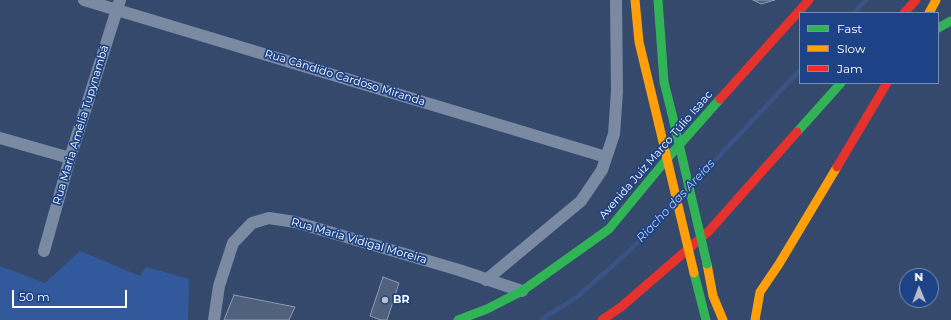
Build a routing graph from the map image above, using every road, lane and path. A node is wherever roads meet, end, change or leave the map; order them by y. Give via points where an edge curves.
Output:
1 (84, 0) edge
2 (616, 0) edge
3 (635, 0) edge
4 (658, 0) edge
5 (809, 0) edge
6 (916, 0) edge
7 (936, 0) edge
8 (118, 5) edge
9 (905, 12) edge
10 (930, 12) edge
11 (951, 21) edge
12 (939, 27) edge
13 (841, 84) edge
14 (886, 84) edge
15 (0, 138) edge
16 (606, 157) junction
17 (70, 158) junction
18 (44, 251) dead end
19 (486, 280) junction
20 (522, 291) junction
21 (214, 320) edge
22 (458, 320) edge
23 (602, 320) edge
24 (706, 320) edge
25 (723, 320) edge
26 (756, 320) edge

1 - 8 street, Rua Cândido Cardoso Miranda
2 - 16 street via 617,91 614,134
3 - 24 main road, bridge via 639,42
4 - 25 main road, bridge via 664,82 713,296
5 - 20 main road, Avenida Juiz Marco Túlio Isaac via 609,228
6 - 9 main road
7 - 10 main road
8 - 16 street, Rua Cândido Cardoso Miranda
8 - 17 street, Rua Maria Amélia Tupynambá
11 - 12 main road
13 - 23 main road via 710,231 621,307
14 - 26 main road via 760,292
15 - 17 street
16 - 19 street via 602,170 581,201
17 - 18 street, Rua Maria Amélia Tupynambá
19 - 20 street, Rua Maria Vidigal Moreira
19 - 21 street, Rua Maria Vidigal Moreira via 295,222 269,218 252,223 233,243 219,286
20 - 22 main road, Avenida Juiz Marco Túlio Isaac

